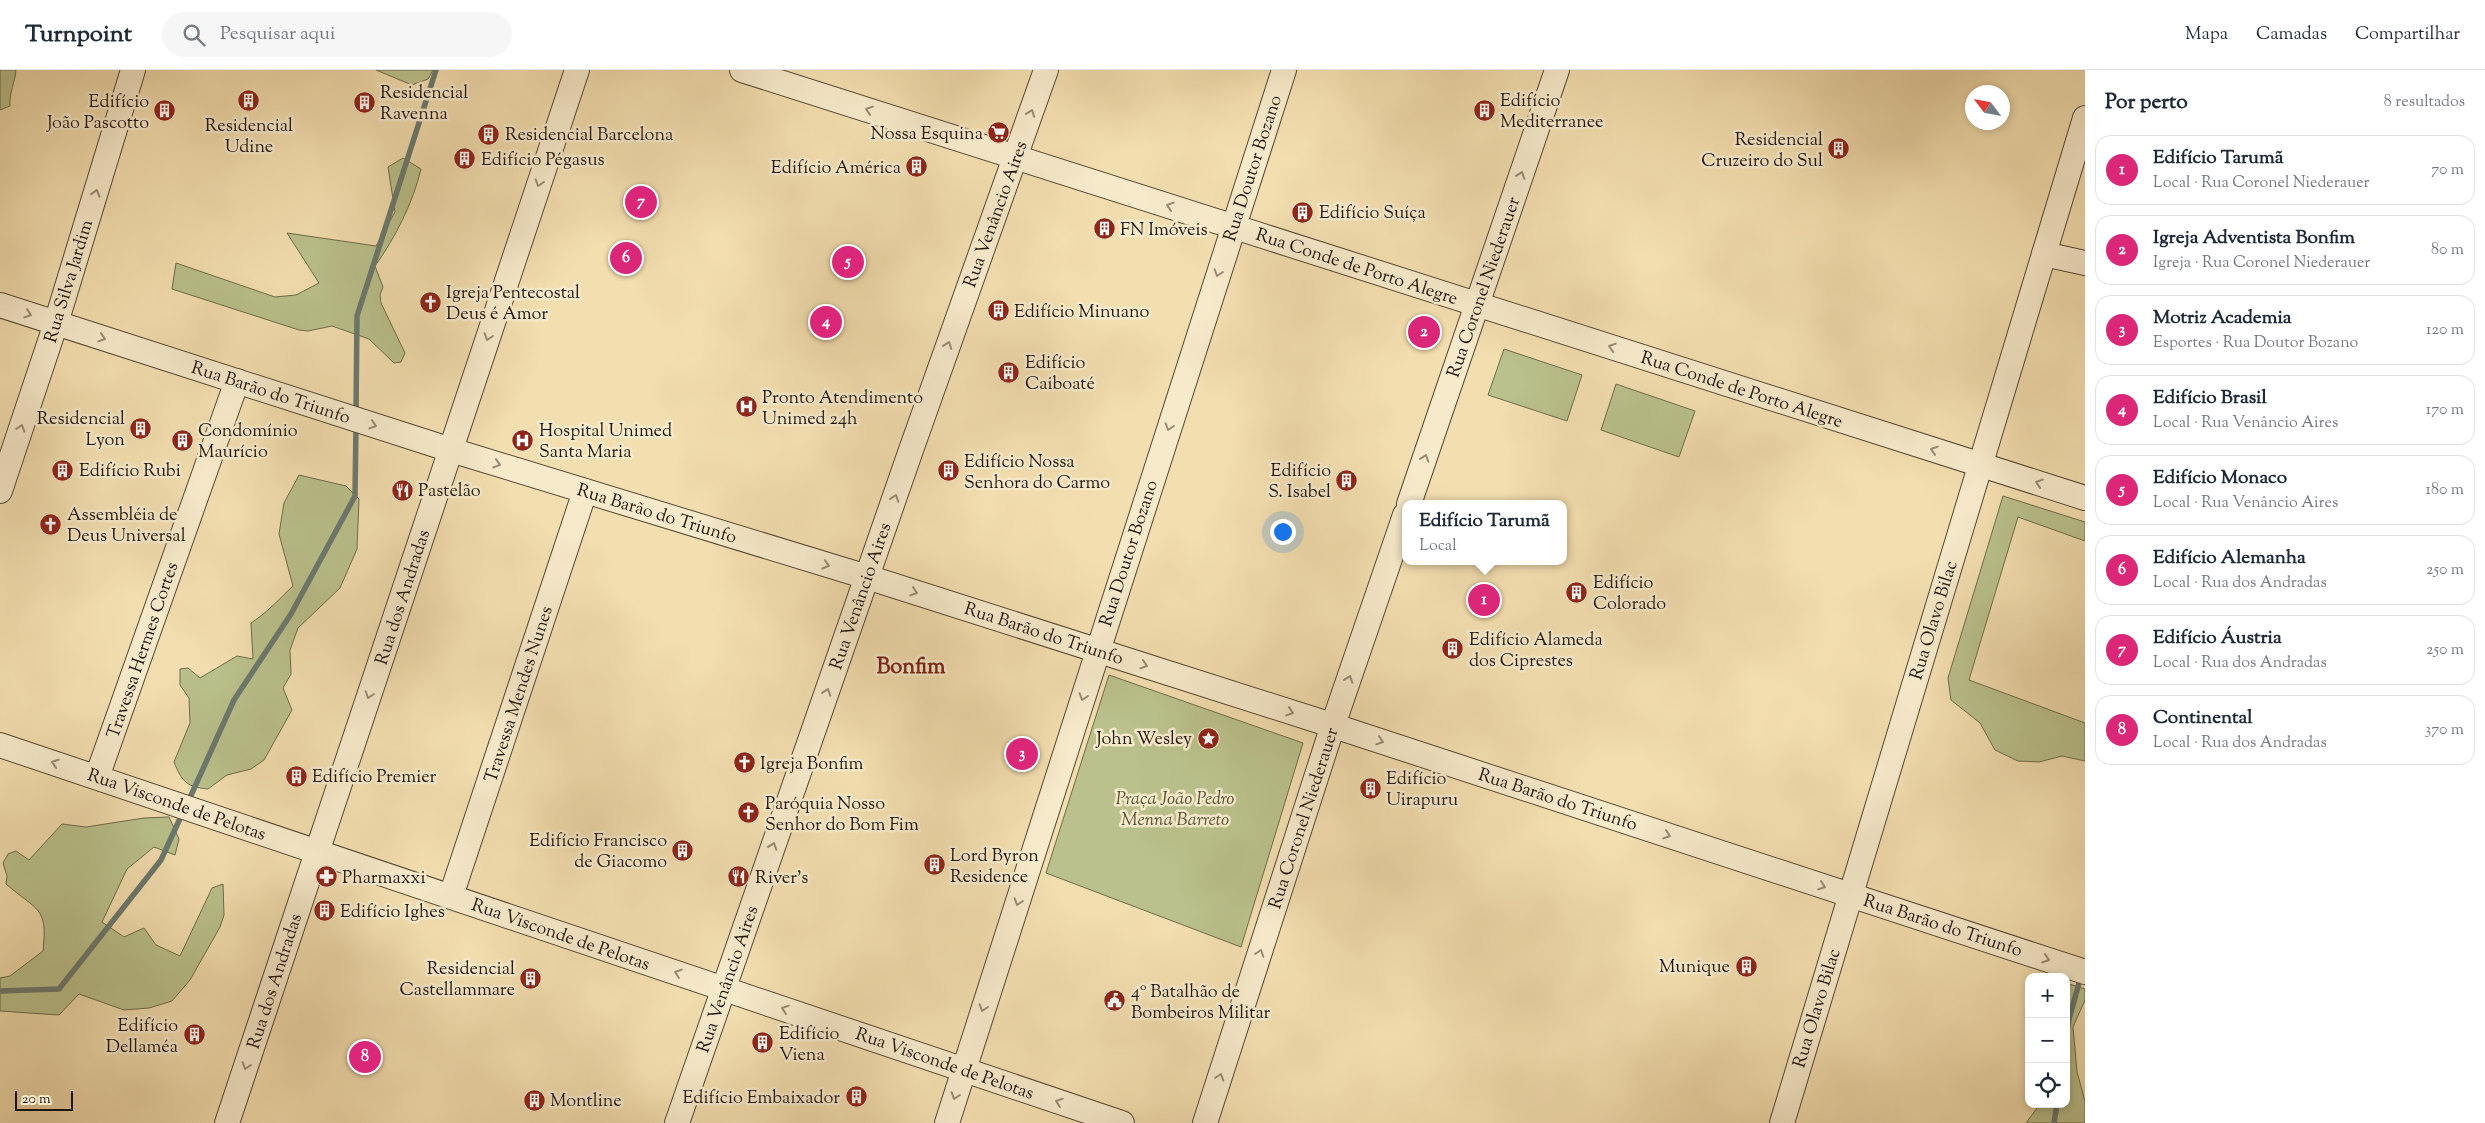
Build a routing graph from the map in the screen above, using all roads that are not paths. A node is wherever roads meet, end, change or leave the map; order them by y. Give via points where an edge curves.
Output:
1 (133, 70) edge
2 (577, 70) edge
3 (742, 70) edge
4 (1046, 70) edge
5 (1284, 70) edge
6 (1557, 70) edge
7 (2085, 118) edge
8 (1015, 157) junction
9 (1233, 226) junction
10 (2044, 254) junction
11 (2085, 263) edge
12 (1477, 304) junction
13 (0, 305) edge
14 (56, 323) junction
15 (237, 381) junction
16 (451, 450) junction
17 (1980, 465) junction
18 (0, 491) edge
19 (586, 491) junction
20 (2085, 498) edge
21 (1410, 500) edge
22 (1402, 524) edge
23 (867, 577) junction
24 (1098, 650) junction
25 (1334, 725) junction
26 (0, 745) edge
27 (97, 777) junction
28 (317, 851) junction
29 (1850, 895) junction
30 (451, 896) junction
31 (2085, 972) edge
32 (724, 989) junction
33 (964, 1070) junction
34 (227, 1123) edge
35 (677, 1123) edge
36 (947, 1123) edge
37 (1122, 1123) edge
38 (1205, 1123) edge
39 (1782, 1123) edge

14 -> 1 street, Rua Silva Jardim
2 -> 16 street, Rua dos Andradas
8 -> 3 street, Rua Conde de Porto Alegre
8 -> 4 street, Rua Venâncio Aires
5 - 9 street, Rua Doutor Bozano
12 -> 6 street, Rua Coronel Niederauer
7 - 10 street, Rua Olavo Bilac
9 -> 8 street, Rua Conde de Porto Alegre
23 -> 8 street, Rua Venâncio Aires
9 - 12 street, Rua Conde de Porto Alegre
9 -> 24 street, Rua Doutor Bozano
10 - 11 street
10 - 17 street, Rua Olavo Bilac
17 -> 12 street, Rua Conde de Porto Alegre
21 -> 12 street, Rua Coronel Niederauer
13 -> 14 street, Rua Barão do Triunfo
14 -> 15 street, Rua Barão do Triunfo
18 -> 14 street, Rua Silva Jardim
15 -> 16 street, Rua Barão do Triunfo
15 - 27 street, Travessa Hermes Cortes
16 -> 19 street, Rua Barão do Triunfo
16 -> 28 street, Rua dos Andradas
20 -> 17 street, Rua Conde de Porto Alegre
17 - 29 street, Rua Olavo Bilac
19 -> 23 street, Rua Barão do Triunfo
19 - 30 street, Travessa Mendes Nunes
25 -> 22 street, Rua Coronel Niederauer
23 -> 24 street, Rua Barão do Triunfo
32 -> 23 street, Rua Venâncio Aires
24 -> 25 street, Rua Barão do Triunfo
24 -> 33 street, Rua Doutor Bozano
25 -> 29 street, Rua Barão do Triunfo
38 -> 25 street, Rua Coronel Niederauer
27 -> 26 street, Rua Visconde de Pelotas
27 - 28 street, Rua Visconde de Pelotas
28 - 30 street, Rua Visconde de Pelotas
28 -> 34 street, Rua dos Andradas
29 -> 31 street, Rua Barão do Triunfo
29 - 39 street, Rua Olavo Bilac
32 -> 30 street, Rua Visconde de Pelotas
33 -> 32 street, Rua Visconde de Pelotas
32 - 35 street, Rua Venâncio Aires
33 -> 36 street, Rua Doutor Bozano
37 -> 33 street, Rua Visconde de Pelotas

